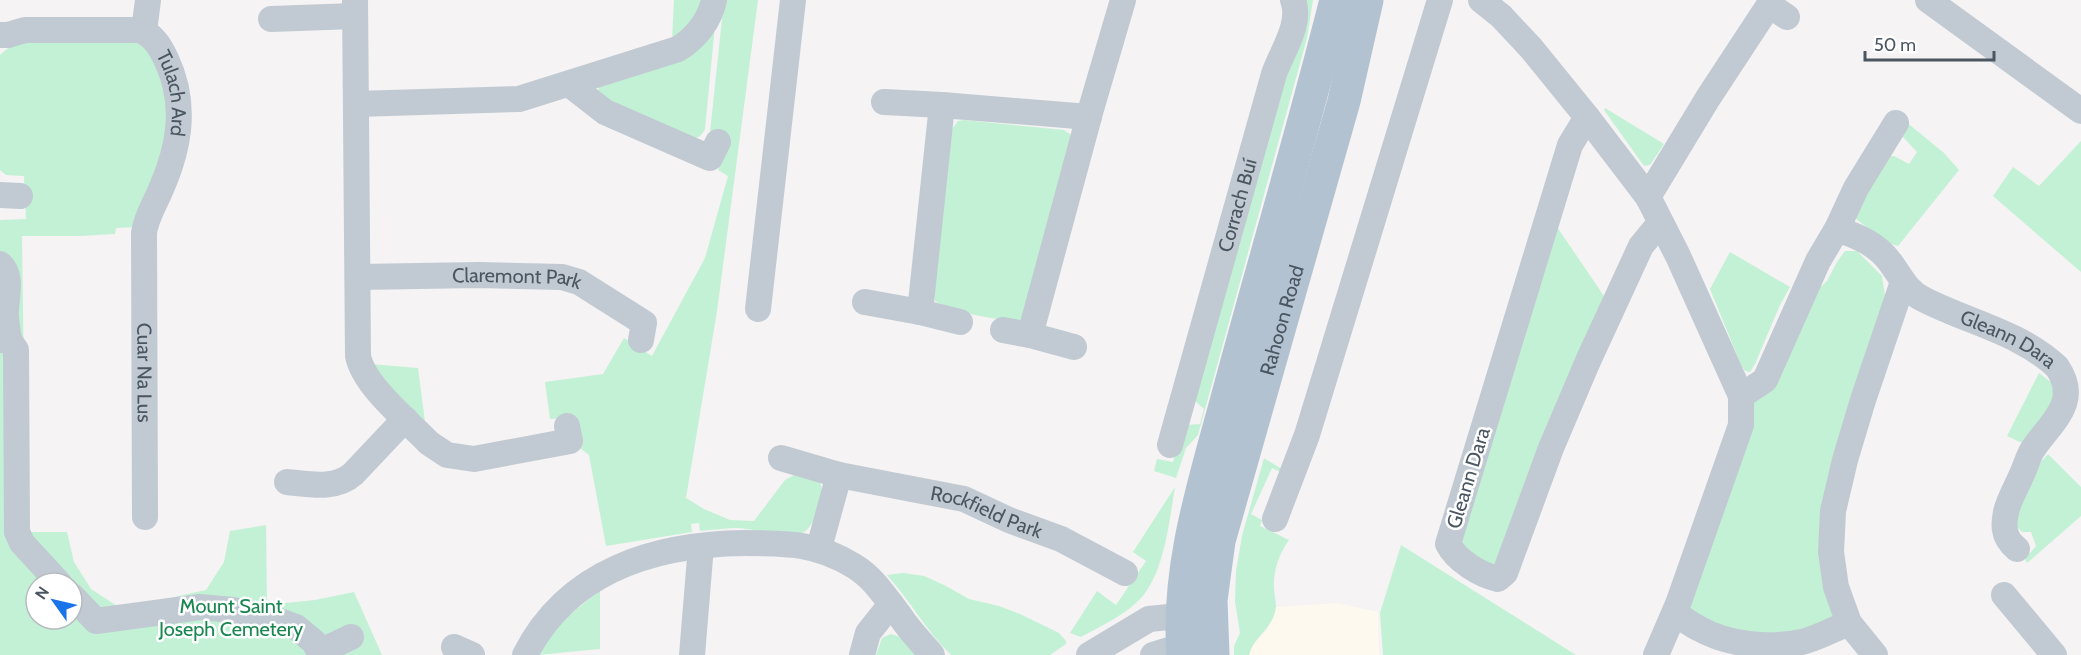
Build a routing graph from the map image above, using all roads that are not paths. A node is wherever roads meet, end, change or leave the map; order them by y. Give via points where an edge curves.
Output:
1 (148, 0) edge
2 (714, 0) edge
3 (793, 0) edge
4 (1123, 0) edge
5 (1293, 0) edge
6 (1336, 0) edge
7 (1367, 0) edge
8 (1440, 0) edge
9 (1480, 0) edge
10 (1928, 0) edge
11 (355, 8) edge
12 (1773, 8) edge
13 (271, 19) dead end
14 (144, 31) junction
15 (0, 35) edge
16 (569, 84) junction
17 (884, 102) dead end
18 (357, 104) junction
19 (942, 105) junction
20 (2081, 111) edge
21 (1089, 117) junction
22 (1587, 117) junction
23 (1896, 138) dead end
24 (714, 150) dead end
25 (1648, 197) junction
26 (1660, 223) junction
27 (145, 228) joint
28 (1836, 229) junction
29 (0, 264) edge
30 (359, 277) junction
31 (1903, 282) junction
32 (865, 302) dead end
33 (758, 309) dead end
34 (920, 312) junction
35 (960, 322) dead end
36 (1003, 330) dead end
37 (643, 331) dead end
38 (1030, 335) junction
39 (5, 340) edge
40 (1074, 347) dead end
41 (1741, 396) junction
42 (405, 419) junction
43 (569, 434) dead end
44 (1170, 445) dead end
45 (781, 458) dead end
46 (290, 475) dead end
47 (839, 475) junction
48 (8, 479) edge
49 (145, 518) dead end
50 (1275, 519) dead end
51 (700, 546) junction
52 (819, 548) junction
53 (2017, 549) dead end
54 (48, 571) edge
55 (1125, 573) dead end
56 (2004, 595) dead end
57 (891, 604) junction
58 (84, 608) edge
59 (1675, 612) junction
60 (1849, 623) junction
61 (351, 637) dead end
62 (1191, 641) edge
63 (320, 654) edge
64 (525, 655) edge
65 (692, 655) edge
66 (862, 655) edge
67 (932, 655) edge
68 (1089, 655) edge
69 (1656, 655) edge
70 (1875, 655) edge
71 (2054, 655) edge

1 - 14 street, Tulach Ard
2 - 16 street via 698,34 678,49
3 - 33 street via 757,206
4 - 21 street
5 - 44 street, Corrach Buí via 1294,24 1274,74 1188,413
6 - 62 main road, Rahoon Road via 1205,481 1185,569
7 - 62 main road, Rahoon Road via 1344,101 1220,541 1213,586
8 - 50 street via 1296,436
9 - 22 street via 1525,41
10 - 20 street
11 - 13 street
11 - 18 street
12 - 25 street via 1708,98
14 - 15 street, Tulach Ard via 25,30
14 - 27 street, Tulach Ard via 167,61 180,110 173,158
16 - 18 street via 519,99
16 - 24 street via 605,112
17 - 19 street
18 - 30 street
19 - 21 street
19 - 34 street
21 - 38 street
22 - 25 street
22 - 26 street, Gleann Dara via 1570,145 1448,544 1452,552 1485,575 1498,579 1505,573 1588,361 1641,246
23 - 28 street via 1856,188
25 - 26 street
26 - 41 street
27 - 49 street, Cuar Na Lus
28 - 31 street, Gleann Dara via 1877,249
28 - 41 street via 1765,380
29 - 39 street via 8,279
30 - 37 street, Claremont Park via 562,277 579,282
30 - 42 street via 360,365
31 - 53 street, Gleann Dara via 1919,298 1996,330 2041,354 2067,378 2072,391 2069,405 2032,450 2006,513 2005,531
31 - 60 street via 1863,400 1833,511 1831,552 1836,587
32 - 34 street
34 - 35 street
36 - 38 street
38 - 40 street
39 - 48 street via 16,350
41 - 59 street via 1741,425
42 - 43 street via 436,448 465,459
42 - 46 street via 344,482 323,485
45 - 47 street, Rockfield Park
47 - 52 street
47 - 55 street, Rockfield Park via 965,499 1061,539
48 - 54 street via 17,532
51 - 52 street via 773,543
51 - 64 street via 646,555 598,577 549,619
51 - 65 street
52 - 57 street via 873,580
56 - 71 street
57 - 66 street via 868,633
57 - 67 street
58 - 63 street via 96,621 200,607 268,617 308,634
59 - 60 street via 1699,629 1749,644 1803,642
59 - 69 street
60 - 70 street
61 - 63 street
62 - 68 street via 1149,619

